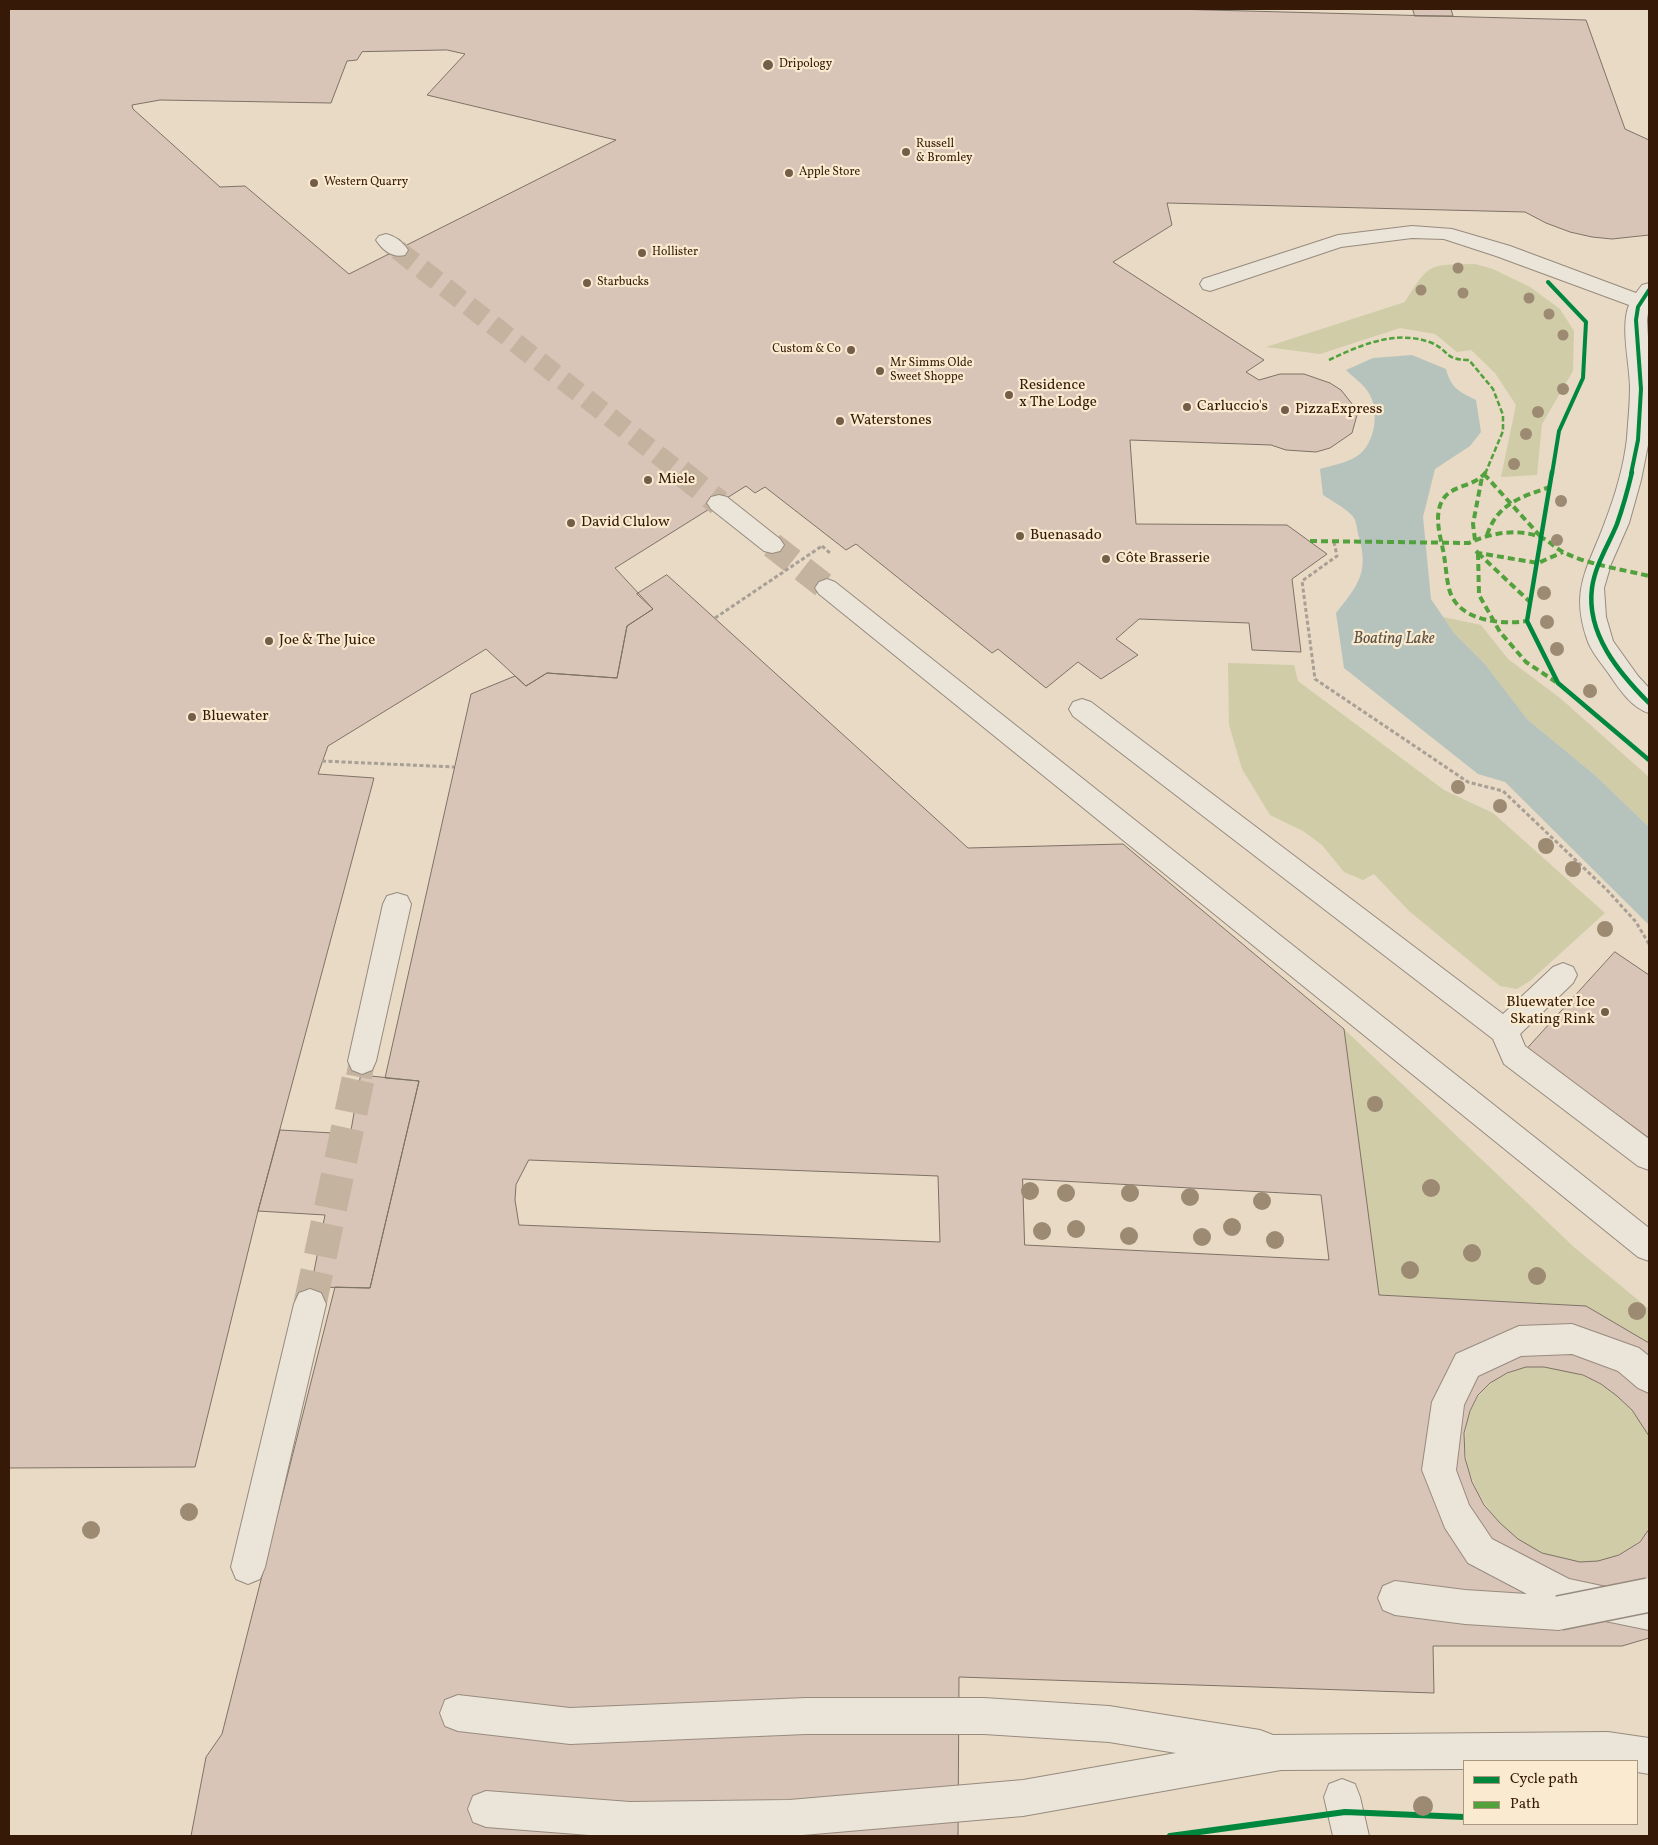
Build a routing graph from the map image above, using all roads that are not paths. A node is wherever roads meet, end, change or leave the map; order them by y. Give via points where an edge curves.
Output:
1 (1210, 284) dead end
2 (1645, 296) edge
3 (719, 502) tunnel mouth
4 (772, 545) tunnel mouth
5 (827, 588) tunnel mouth
6 (1649, 703) edge
7 (1082, 709) dead end
8 (397, 904) dead end
9 (1563, 975) dead end
10 (1504, 1031) junction
11 (362, 1061) tunnel mouth
12 (1649, 1156) edge
13 (1649, 1247) edge
14 (310, 1304) tunnel mouth
15 (1649, 1377) edge
16 (248, 1567) dead end
17 (1649, 1595) edge
18 (1395, 1598) dead end
19 (1649, 1613) edge
20 (458, 1713) dead end
21 (1281, 1752) junction
22 (1649, 1756) edge
23 (1342, 1798) dead end
24 (486, 1809) dead end
25 (1351, 1836) edge

1 - 2 street via 1338,241 1412,232 1445,233
2 - 6 street via 1636,320 1640,389 1638,440 1617,523 1592,588 1595,623 1602,643 1629,683
3 - 4 street
5 - 13 street
7 - 10 street
8 - 11 street
9 - 10 street
10 - 12 street via 1514,1055
14 - 16 street
15 - 19 street via 1628,1359 1572,1339 1518,1341 1467,1365 1448,1402 1440,1470 1457,1516 1480,1551 1565,1595
17 - 18 street, bridge via 1558,1613 1465,1607
20 - 21 street via 570,1726 806,1716 984,1716 1109,1724
21 - 22 street via 1608,1750
21 - 24 street via 1023,1798 789,1818 630,1820
23 - 25 street

